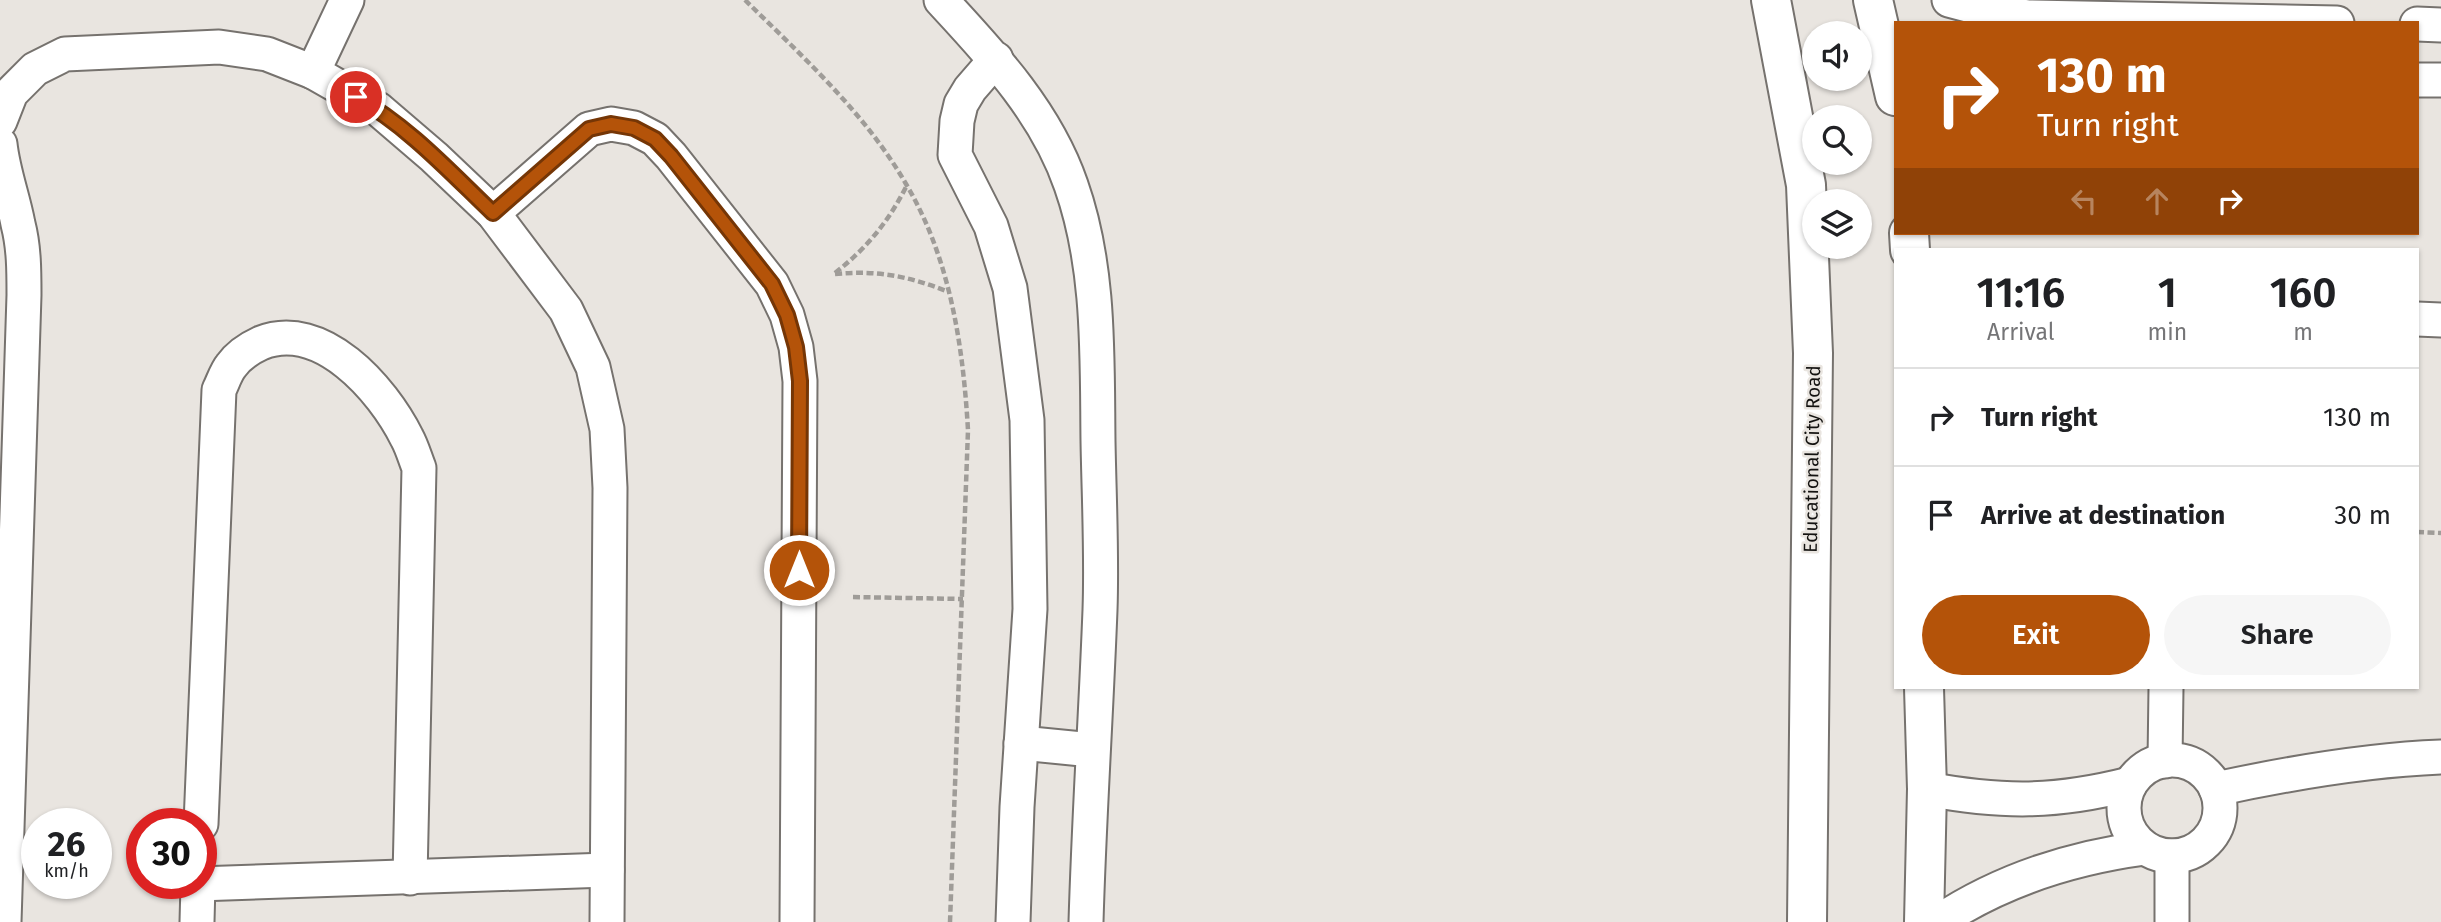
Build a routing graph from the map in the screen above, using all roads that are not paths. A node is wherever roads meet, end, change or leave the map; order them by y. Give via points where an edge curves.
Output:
1 (347, 0) edge
2 (941, 0) edge
3 (1771, 0) edge
4 (1873, 0) edge
5 (1949, 0) edge
6 (2234, 21) edge
7 (2419, 24) edge
8 (2441, 24) edge
9 (996, 59) junction
10 (313, 72) junction
11 (2419, 80) edge
12 (2441, 80) edge
13 (1894, 92) edge
14 (0, 121) edge
15 (0, 144) edge
16 (493, 213) junction
17 (2419, 319) edge
18 (2441, 320) edge
19 (11, 380) edge
20 (1924, 689) edge
21 (2166, 689) edge
22 (1021, 743) junction
23 (1092, 750) junction
24 (2441, 757) edge
25 (2165, 761) junction
26 (2130, 784) junction
27 (1927, 789) junction
28 (2216, 789) junction
29 (202, 808) edge
30 (2158, 852) junction
31 (607, 870) junction
32 (410, 878) junction
33 (217, 883) edge
34 (198, 899) edge
35 (4, 922) edge
36 (197, 922) edge
37 (607, 922) edge
38 (797, 922) edge
39 (1013, 922) edge
40 (1086, 922) edge
41 (1807, 922) edge
42 (1924, 922) edge
43 (1938, 922) edge
44 (2172, 922) edge

1 - 10 street
2 - 9 street
3 - 41 street, Educational City Road via 1806,185 1813,353
4 - 13 street
5 - 6 street via 2029,17
7 - 8 street
9 - 22 street via 961,104 954,155 990,226 1010,288 1020,352 1027,420 1030,609
9 - 23 street via 1039,118 1071,183 1090,253 1096,328 1100,607
10 - 14 street via 267,54 219,47 65,54 35,69 11,93
10 - 16 street via 378,109
11 - 12 street
15 - 19 street via 24,261
16 - 31 street via 566,310 593,367 607,429
16 - 38 street via 589,129 611,124 634,128 655,139 671,156 772,284 787,315 800,381
17 - 18 street
19 - 35 street
20 - 27 street
21 - 25 street
22 - 23 street
22 - 39 street
23 - 40 street
24 - 28 street via 2339,766
25 - 26 street via 2151,765
25 - 28 street via 2193,765
26 - 27 street via 2091,794 2009,801
26 - 30 street via 2125,798 2127,826 2134,838
27 - 42 street
28 - 30 street via 2220,812 2210,838 2186,855
29 - 32 street via 219,390 231,365 251,348 275,338 300,337 324,346 369,384 408,438 419,468
30 - 43 street via 2066,862 1992,891
30 - 44 street
31 - 32 street
31 - 37 street
32 - 33 street
34 - 36 street

